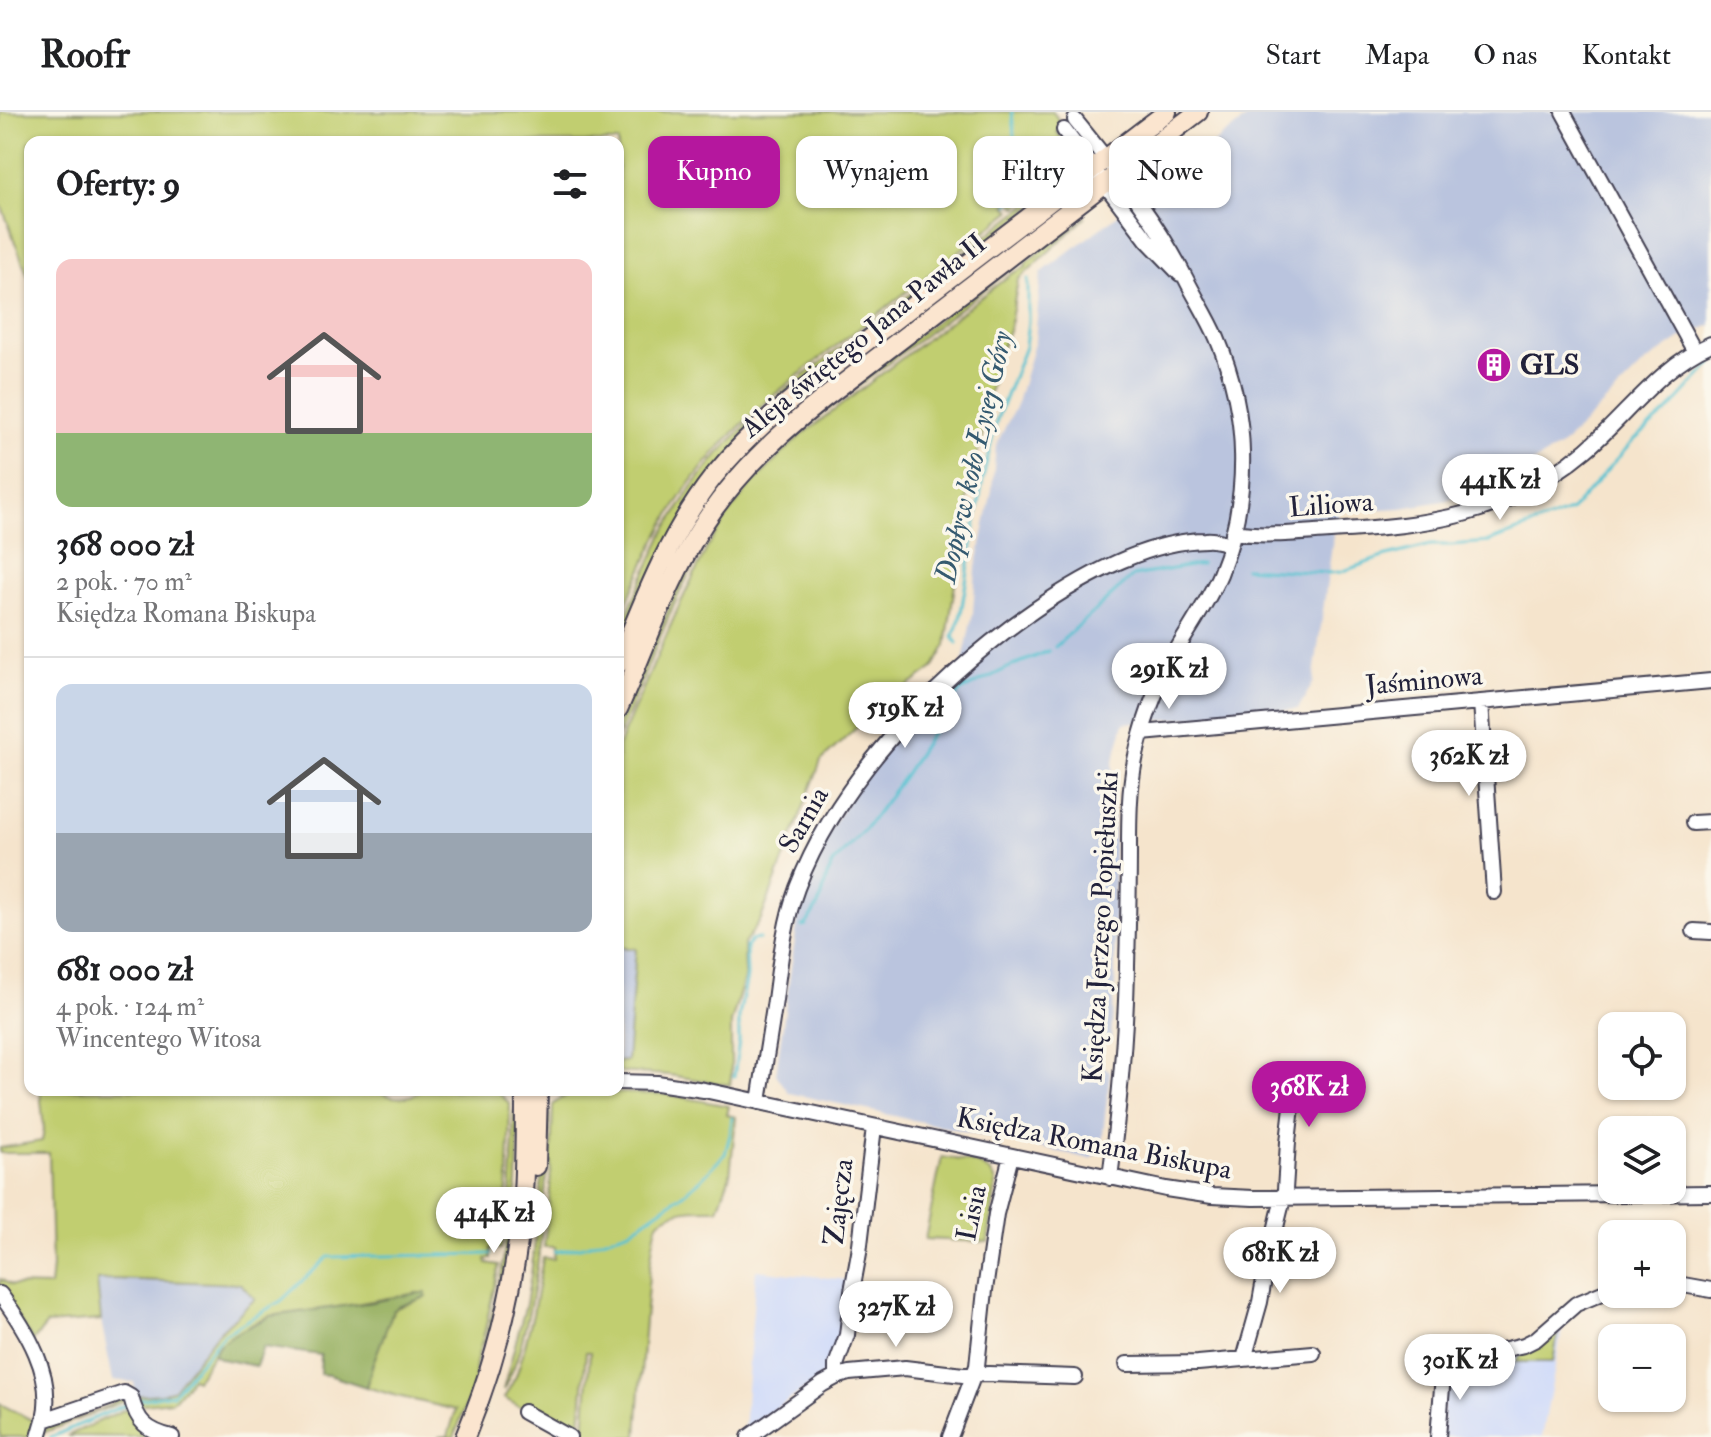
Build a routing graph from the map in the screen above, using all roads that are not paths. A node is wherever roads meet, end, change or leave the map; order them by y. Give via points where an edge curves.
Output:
1 (1167, 112) edge
2 (1198, 112) edge
3 (1563, 112) edge
4 (1070, 125) dead end
5 (1105, 171) junction
6 (1711, 344) edge
7 (1695, 352) junction
8 (1231, 538) junction
9 (624, 650) edge
10 (1711, 681) edge
11 (624, 695) edge
12 (1481, 702) junction
13 (1142, 733) junction
14 (1711, 822) edge
15 (1693, 823) dead end
16 (1494, 892) dead end
17 (1694, 931) dead end
18 (1711, 932) edge
19 (1295, 1080) dead end
20 (624, 1082) edge
21 (525, 1096) edge
22 (538, 1096) edge
23 (759, 1102) junction
24 (874, 1127) junction
25 (1011, 1156) junction
26 (1110, 1178) junction
27 (1711, 1193) edge
28 (1283, 1198) junction
29 (1686, 1286) edge
30 (1711, 1290) edge
31 (0, 1294) edge
32 (1598, 1295) edge
33 (1313, 1353) dead end
34 (1244, 1359) junction
35 (1127, 1364) dead end
36 (974, 1375) junction
37 (836, 1377) junction
38 (1075, 1377) dead end
39 (524, 1412) dead end
40 (40, 1431) edge
41 (172, 1437) edge
42 (465, 1437) edge
43 (478, 1437) edge
44 (569, 1437) edge
45 (749, 1437) edge
46 (950, 1437) edge
47 (1438, 1437) edge

1 - 5 main road, Aleja świętego Jana Pawła II
2 - 5 main road, Aleja świętego Jana Pawła II
3 - 7 street
4 - 5 street, Księdza Jerzego Popiełuszki
5 - 8 street, Księdza Jerzego Popiełuszki via 1148,241 1186,280 1230,374 1242,463
5 - 9 main road, Aleja świętego Jana Pawła II via 818,379 736,451 678,531
5 - 11 main road, Aleja świętego Jana Pawła II via 748,465 686,555
6 - 7 street, Liliowa
7 - 8 street, Liliowa via 1561,470 1487,507 1409,525
8 - 13 street, Księdza Jerzego Popiełuszki via 1210,595 1151,702
8 - 23 street, Sarnia via 1162,547 1078,582 962,666 889,739 830,819 796,890
10 - 12 street, Jaśminowa
12 - 13 street, Jaśminowa
12 - 16 street
13 - 26 street, Księdza Jerzego Popiełuszki via 1131,790 1127,999
14 - 15 street
17 - 18 street
19 - 28 street
20 - 23 street, Księdza Romana Biskupa via 687,1087
21 - 42 main road via 523,1194 512,1279 494,1354
22 - 43 main road via 523,1287
23 - 24 street, Księdza Romana Biskupa
24 - 25 street, Księdza Romana Biskupa
24 - 37 street, Zajęcza via 847,1335
25 - 26 street, Księdza Romana Biskupa
25 - 36 street, Lisia via 996,1214
26 - 28 street, Księdza Romana Biskupa via 1212,1196
27 - 28 street, Księdza Romana Biskupa
28 - 34 street
29 - 30 street
31 - 40 street via 33,1345 40,1366 47,1395
32 - 47 street via 1576,1304 1524,1345 1444,1363
33 - 34 street
34 - 35 street
36 - 37 street via 905,1368
36 - 38 street
36 - 46 street, Lisia
37 - 45 street
39 - 44 street
40 - 41 street via 127,1393 151,1430

